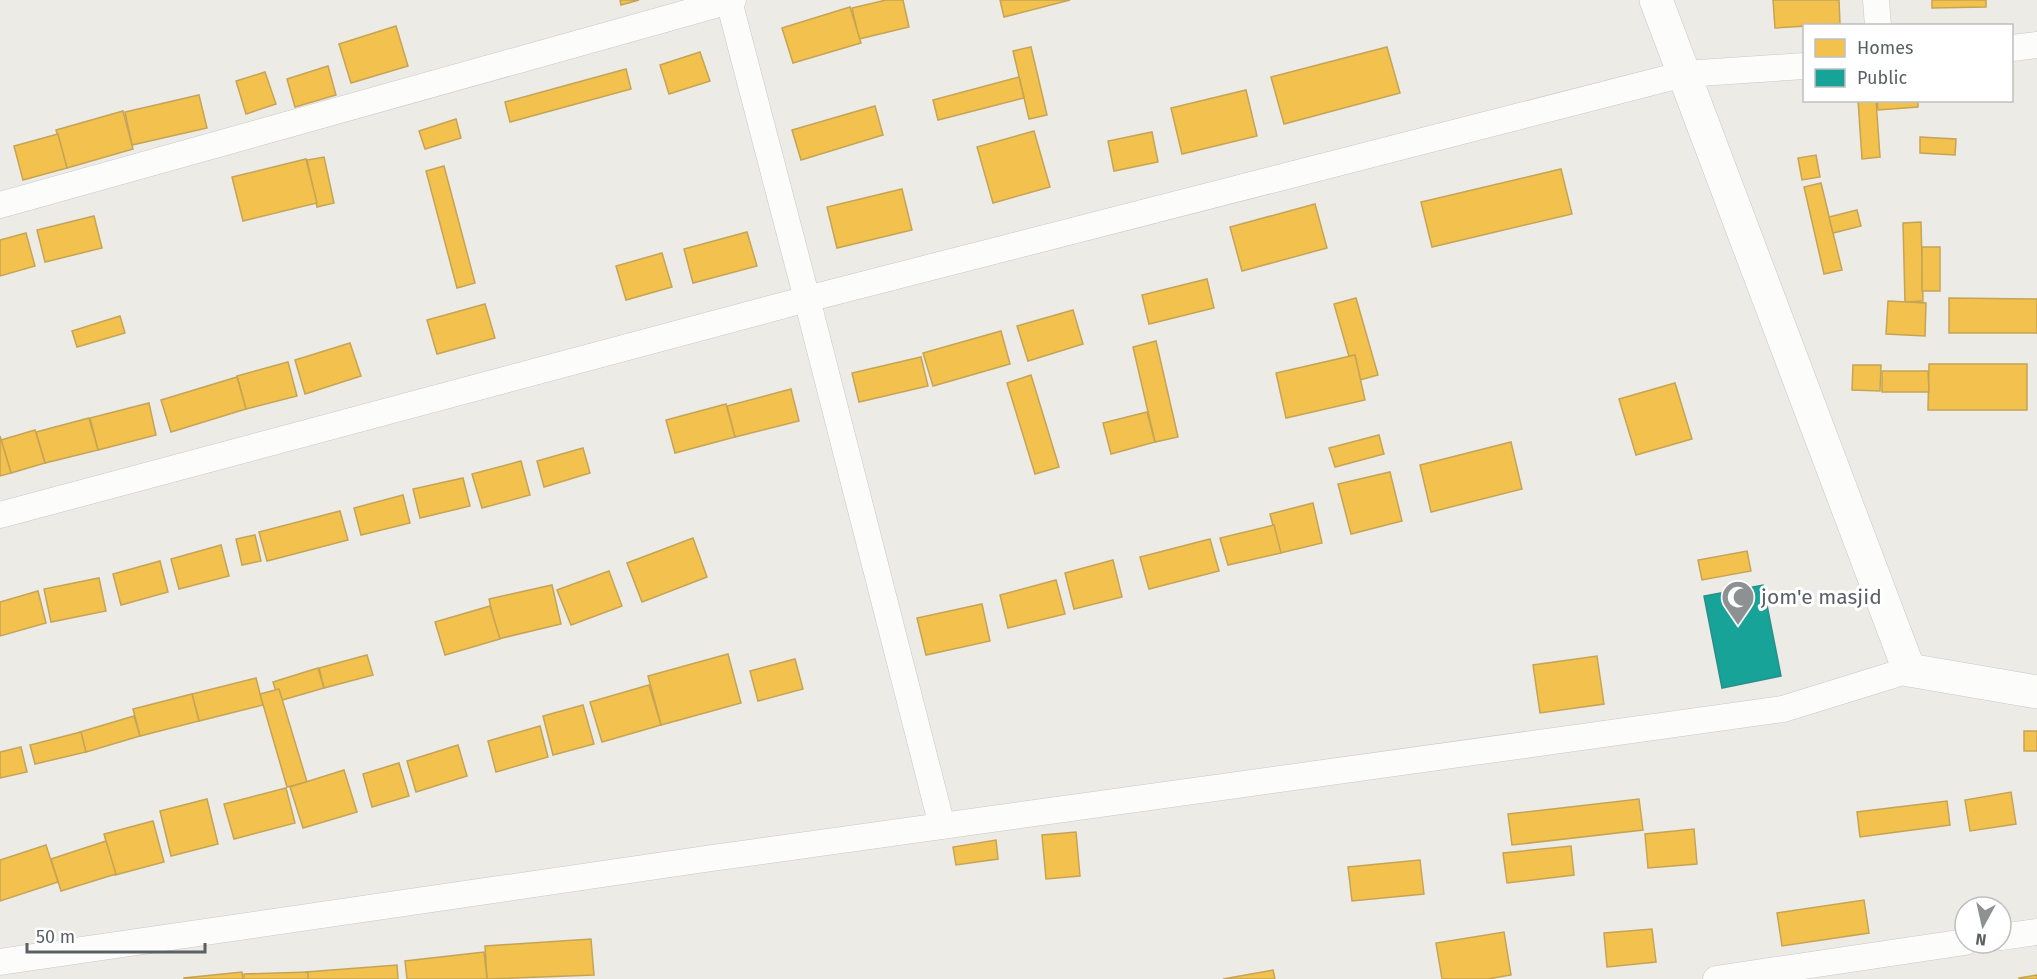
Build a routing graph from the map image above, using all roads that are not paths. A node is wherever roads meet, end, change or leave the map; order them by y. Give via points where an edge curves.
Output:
1 (1656, 0) edge
2 (1876, 0) edge
3 (731, 1) edge
4 (1878, 24) edge
5 (2037, 45) edge
6 (2013, 48) edge
7 (1803, 66) edge
8 (1684, 74) junction
9 (0, 205) edge
10 (807, 299) junction
11 (0, 515) edge
12 (1910, 670) junction
13 (2037, 692) edge
14 (942, 826) junction
15 (2037, 932) edge
16 (2013, 935) edge
17 (1953, 944) edge
18 (0, 962) edge
19 (1716, 979) edge

1 - 8 street
2 - 4 street
3 - 9 street
3 - 10 street
5 - 6 street
7 - 8 street
8 - 10 street
8 - 12 street
10 - 11 street
10 - 14 street
12 - 13 street
12 - 14 street via 1783,709
14 - 18 street
15 - 16 street
17 - 19 street

